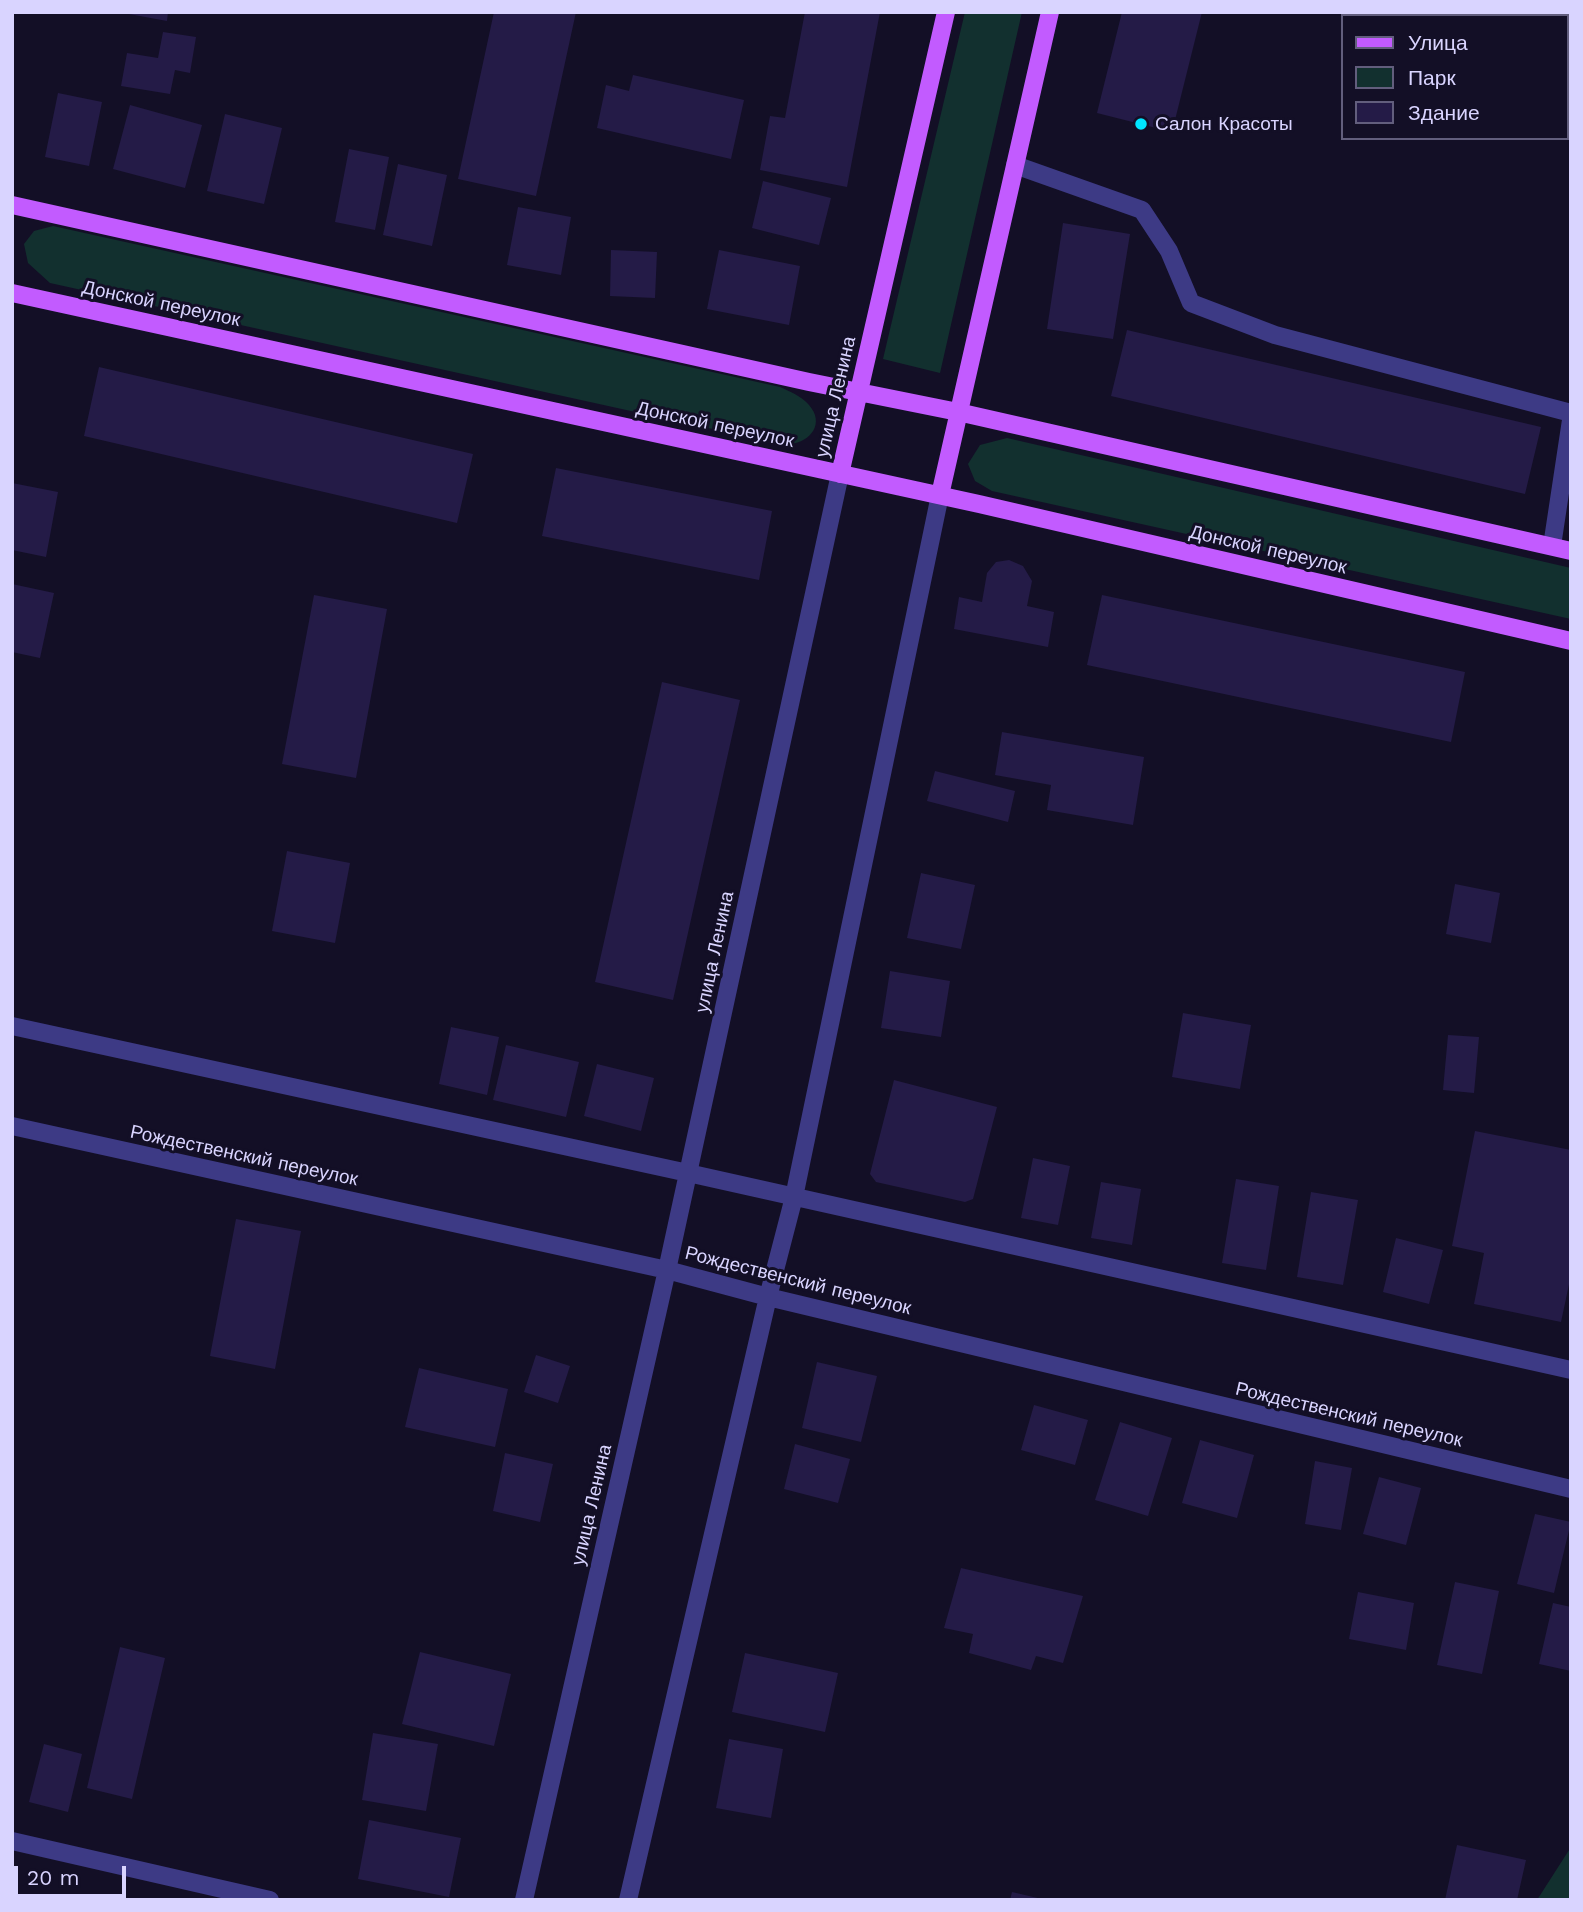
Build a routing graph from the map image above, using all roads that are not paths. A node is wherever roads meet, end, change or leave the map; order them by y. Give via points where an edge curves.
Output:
1 (946, 12) edge
2 (1050, 12) edge
3 (1015, 165) junction
4 (12, 205) edge
5 (12, 293) edge
6 (859, 393) junction
7 (958, 412) junction
8 (1571, 413) edge
9 (1571, 420) edge
10 (840, 474) junction
11 (940, 495) junction
12 (1552, 547) junction
13 (1571, 551) edge
14 (1571, 641) edge
15 (12, 1026) edge
16 (12, 1126) edge
17 (688, 1173) junction
18 (794, 1197) junction
19 (667, 1270) junction
20 (768, 1297) junction
21 (1571, 1370) edge
22 (1571, 1489) edge
23 (12, 1841) edge
24 (270, 1900) edge
25 (524, 1900) edge
26 (628, 1900) edge

1 - 6 main road, улица Ленина
2 - 3 main road
3 - 7 main road
3 - 8 street via 1143,209 1169,251 1191,303 1275,335
4 - 6 main road
5 - 10 main road, Донской переулок
6 - 7 main road
6 - 10 main road, улица Ленина
7 - 11 main road
7 - 12 main road
9 - 12 street
10 - 11 main road, Донской переулок
10 - 17 street, улица Ленина
11 - 14 main road, Донской переулок
11 - 18 street
12 - 13 main road
15 - 17 street
16 - 19 street, Рождественский переулок
17 - 18 street
17 - 19 street, улица Ленина
18 - 20 street
18 - 21 street
19 - 20 street, Рождественский переулок
19 - 25 street, улица Ленина
20 - 22 street, Рождественский переулок
20 - 26 street
23 - 24 street

